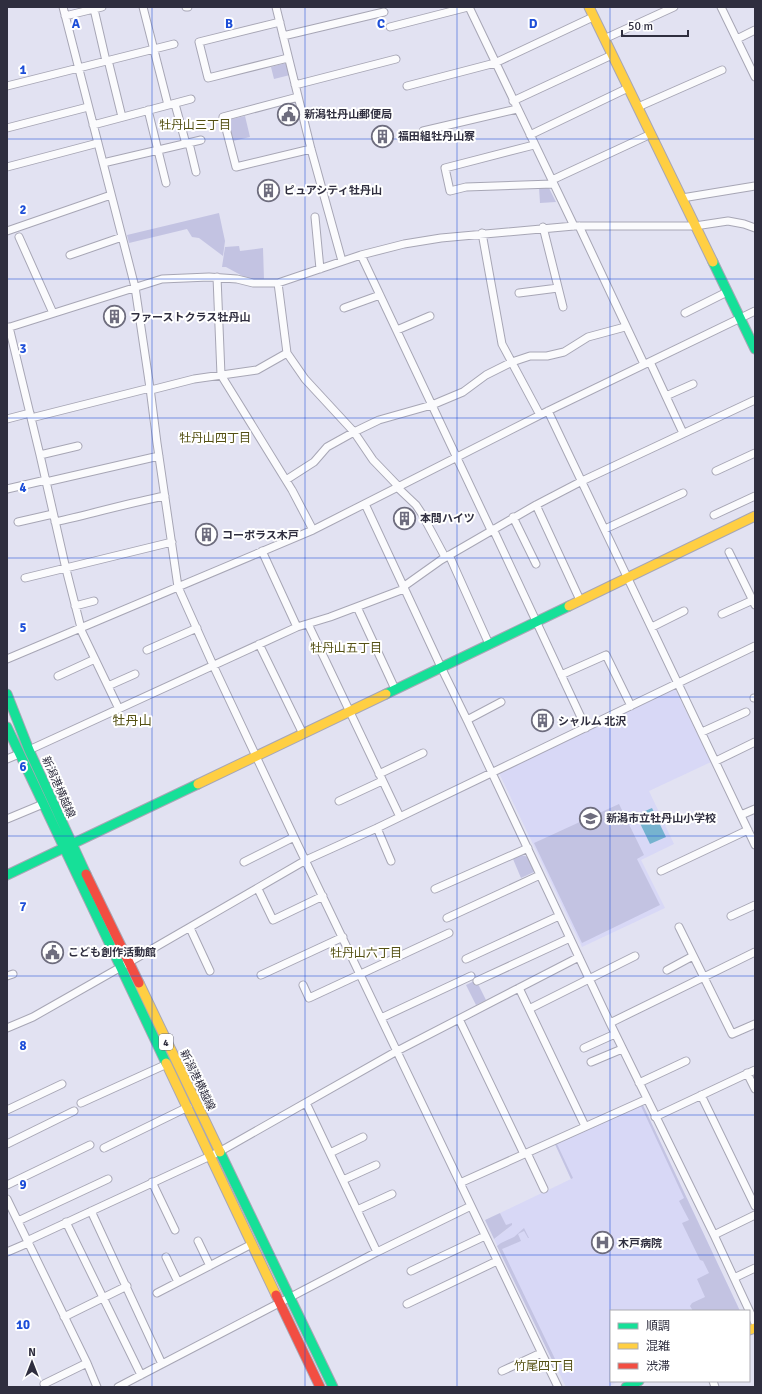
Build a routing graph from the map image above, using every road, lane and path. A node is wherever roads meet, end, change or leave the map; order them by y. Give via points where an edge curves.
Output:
1 (63, 7) edge
2 (102, 7) edge
3 (142, 7) edge
4 (276, 7) edge
5 (468, 7) edge
6 (589, 7) edge
7 (674, 7) edge
8 (721, 7) edge
9 (94, 9) junction
10 (384, 12) dead end
11 (65, 16) junction
12 (593, 17) junction
13 (280, 22) junction
14 (390, 27) dead end
15 (755, 30) edge
16 (283, 36) junction
17 (604, 39) junction
18 (737, 39) junction
19 (174, 44) dead end
20 (153, 49) junction
21 (612, 55) junction
22 (288, 58) junction
23 (396, 59) dead end
24 (107, 61) junction
25 (495, 63) junction
26 (752, 64) edge
27 (78, 68) junction
28 (722, 70) dead end
29 (755, 77) edge
30 (295, 85) junction
31 (7, 86) edge
32 (407, 86) dead end
33 (628, 88) junction
34 (298, 97) junction
35 (191, 100) dead end
36 (513, 101) junction
37 (171, 105) junction
38 (88, 107) junction
39 (638, 107) junction
40 (517, 109) junction
41 (148, 110) junction
42 (122, 117) junction
43 (93, 125) junction
44 (7, 128) edge
45 (423, 131) dead end
46 (651, 134) junction
47 (530, 135) junction
48 (201, 140) dead end
49 (98, 143) junction
50 (187, 143) junction
51 (534, 145) junction
52 (311, 149) junction
53 (158, 150) junction
54 (103, 163) junction
55 (7, 167) edge
56 (196, 172) dead end
57 (552, 182) junction
58 (166, 184) dead end
59 (755, 186) edge
60 (111, 195) junction
61 (682, 198) junction
62 (315, 217) dead end
63 (576, 226) junction
64 (695, 226) junction
65 (543, 228) junction
66 (755, 228) edge
67 (7, 231) edge
68 (482, 233) junction
69 (122, 236) junction
70 (19, 237) dead end
71 (70, 255) dead end
72 (361, 255) junction
73 (342, 261) junction
74 (320, 268) junction
75 (217, 277) junction
76 (278, 282) junction
77 (135, 287) junction
78 (558, 288) junction
79 (727, 292) junction
80 (519, 293) dead end
81 (380, 295) junction
82 (563, 307) dead end
83 (344, 308) dead end
84 (755, 311) edge
85 (53, 313) junction
86 (685, 313) dead end
87 (430, 316) dead end
88 (740, 318) junction
89 (625, 326) junction
90 (8, 328) edge
91 (397, 330) junction
92 (755, 349) edge
93 (287, 353) junction
94 (512, 362) junction
95 (647, 363) junction
96 (221, 375) junction
97 (693, 384) dead end
98 (150, 389) junction
99 (666, 396) junction
100 (755, 400) edge
101 (432, 405) junction
102 (548, 411) junction
103 (30, 415) junction
104 (540, 415) junction
105 (7, 419) edge
106 (354, 432) junction
107 (684, 434) junction
108 (78, 446) dead end
109 (755, 453) edge
110 (40, 455) junction
111 (159, 456) junction
112 (456, 457) junction
113 (716, 471) dead end
114 (286, 480) junction
115 (46, 481) junction
116 (582, 481) junction
117 (398, 487) junction
118 (7, 489) edge
119 (683, 493) dead end
120 (165, 496) junction
121 (755, 496) edge
122 (365, 504) junction
123 (536, 505) junction
124 (53, 514) junction
125 (714, 515) dead end
126 (755, 516) edge
127 (513, 517) junction
128 (18, 522) dead end
129 (55, 522) junction
130 (605, 529) junction
131 (313, 530) junction
132 (492, 530) junction
133 (172, 542) junction
134 (262, 551) junction
135 (729, 552) dead end
136 (447, 556) junction
137 (536, 564) dead end
138 (66, 569) junction
139 (628, 577) junction
140 (25, 578) dead end
141 (178, 587) junction
142 (403, 588) junction
143 (580, 600) junction
144 (94, 601) dead end
145 (754, 602) edge
146 (75, 606) junction
147 (357, 608) junction
148 (684, 611) dead end
149 (722, 614) dead end
150 (535, 622) junction
151 (308, 624) junction
152 (297, 627) junction
153 (80, 628) junction
154 (197, 628) junction
155 (652, 628) junction
156 (259, 644) junction
157 (489, 644) junction
158 (755, 646) edge
159 (147, 650) dead end
160 (7, 659) edge
161 (95, 659) junction
162 (213, 665) junction
163 (441, 668) junction
164 (135, 674) dead end
165 (561, 675) junction
166 (58, 676) dead end
167 (679, 682) junction
168 (108, 686) junction
169 (395, 689) junction
170 (7, 694) edge
171 (501, 702) dead end
172 (631, 706) junction
173 (119, 709) junction
174 (350, 712) junction
175 (746, 712) dead end
176 (467, 720) junction
177 (7, 727) edge
178 (586, 728) junction
179 (702, 732) junction
180 (303, 734) junction
181 (755, 742) edge
182 (30, 750) junction
183 (423, 752) dead end
184 (19, 754) junction
185 (257, 756) junction
186 (7, 759) edge
187 (716, 761) junction
188 (492, 773) junction
189 (381, 777) junction
190 (339, 801) dead end
191 (43, 804) junction
192 (755, 809) edge
193 (741, 815) junction
194 (400, 817) junction
195 (7, 819) edge
196 (376, 828) junction
197 (748, 830) junction
198 (294, 837) junction
199 (755, 845) edge
200 (68, 847) junction
201 (528, 848) junction
202 (306, 860) junction
203 (391, 861) dead end
204 (244, 862) dead end
205 (661, 871) dead end
206 (7, 875) edge
207 (540, 875) junction
208 (258, 889) junction
209 (435, 889) dead end
210 (323, 896) junction
211 (755, 905) edge
212 (559, 916) junction
213 (731, 916) dead end
214 (447, 918) dead end
215 (679, 926) dead end
216 (190, 928) junction
217 (449, 933) dead end
218 (342, 937) junction
219 (570, 938) junction
220 (755, 952) edge
221 (635, 956) dead end
222 (693, 956) junction
223 (579, 957) junction
224 (466, 958) dead end
225 (125, 965) junction
226 (668, 970) dead end
227 (210, 971) dead end
228 (361, 974) junction
229 (261, 975) dead end
230 (704, 978) junction
231 (589, 979) junction
232 (303, 985) dead end
233 (519, 988) junction
234 (529, 1009) junction
235 (381, 1018) junction
236 (459, 1019) junction
237 (610, 1023) junction
238 (755, 1024) edge
239 (7, 1028) edge
240 (615, 1034) junction
241 (584, 1048) dead end
242 (622, 1049) junction
243 (397, 1051) junction
244 (686, 1061) dead end
245 (591, 1062) dead end
246 (167, 1064) junction
247 (755, 1070) edge
248 (748, 1073) junction
249 (639, 1082) junction
250 (62, 1084) dead end
251 (755, 1089) edge
252 (701, 1095) junction
253 (647, 1099) junction
254 (81, 1103) dead end
255 (306, 1103) junction
256 (188, 1107) junction
257 (7, 1110) edge
258 (74, 1111) dead end
259 (656, 1117) junction
260 (585, 1126) junction
261 (363, 1137) dead end
262 (7, 1144) edge
263 (90, 1145) dead end
264 (104, 1148) dead end
265 (330, 1152) junction
266 (525, 1153) junction
267 (215, 1154) junction
268 (376, 1165) dead end
269 (108, 1179) dead end
270 (343, 1180) junction
271 (152, 1182) junction
272 (460, 1183) junction
273 (7, 1185) edge
274 (544, 1189) dead end
275 (392, 1194) dead end
276 (7, 1199) edge
277 (471, 1206) junction
278 (755, 1206) edge
279 (91, 1210) junction
280 (357, 1210) junction
281 (755, 1214) edge
282 (18, 1221) junction
283 (66, 1222) junction
284 (175, 1230) dead end
285 (714, 1235) junction
286 (485, 1236) junction
287 (198, 1242) dead end
288 (28, 1243) junction
289 (252, 1244) junction
290 (7, 1252) edge
291 (377, 1252) junction
292 (166, 1257) dead end
293 (497, 1261) junction
294 (210, 1266) junction
295 (755, 1268) edge
296 (411, 1271) dead end
297 (734, 1278) junction
298 (178, 1282) junction
299 (127, 1286) junction
300 (157, 1293) dead end
301 (290, 1297) junction
302 (103, 1299) junction
303 (280, 1303) junction
304 (407, 1304) dead end
305 (749, 1310) edge
306 (750, 1312) edge
307 (64, 1318) junction
308 (755, 1323) edge
309 (541, 1353) junction
310 (87, 1363) junction
311 (162, 1364) junction
312 (502, 1371) dead end
313 (141, 1375) junction
314 (636, 1382) edge
315 (44, 1384) dead end
316 (97, 1387) edge
317 (118, 1387) edge
318 (320, 1387) edge
319 (333, 1387) edge
320 (558, 1387) edge
321 (626, 1387) edge

1 - 11 street
2 - 9 street
3 - 20 street
4 - 13 street
5 - 14 street
5 - 25 street
6 - 12 main road
7 - 17 street
8 - 18 street
9 - 11 street
9 - 24 street
10 - 16 street
11 - 27 street
12 - 17 main road
12 - 25 street
13 - 16 street
13 - 22 street via 200,42 208,78
15 - 18 street
16 - 22 street
17 - 21 main road
18 - 26 street
19 - 20 street
20 - 24 street
20 - 37 street
21 - 33 main road
21 - 36 street
22 - 30 street
23 - 30 street
24 - 27 street
24 - 42 street
25 - 32 street
25 - 36 street
26 - 29 street
27 - 31 street
27 - 38 street
28 - 39 street
30 - 34 street
33 - 39 main road
33 - 47 street
34 - 52 street
34 - 52 street via 223,117 236,167
35 - 37 street
36 - 40 street
37 - 41 street
37 - 50 street
38 - 43 street
38 - 44 street
39 - 46 main road
40 - 45 street
40 - 47 street
41 - 42 street
41 - 53 street
42 - 43 street
43 - 49 street
46 - 57 street
46 - 61 main road
47 - 51 street
48 - 50 street
49 - 54 street
49 - 55 street
50 - 53 street
50 - 56 street
51 - 57 street
51 - 57 street via 445,168 450,191 466,187
52 - 73 street
53 - 54 street
53 - 58 street
54 - 60 street
57 - 63 street
59 - 61 street
60 - 67 street
60 - 69 street
61 - 64 main road
62 - 74 street
63 - 64 street
63 - 65 street
63 - 89 street
64 - 66 street via 728,222
64 - 79 main road
65 - 68 street
65 - 78 street
68 - 72 street via 411,243
68 - 94 street via 502,344
69 - 71 street
69 - 77 street
70 - 85 street
72 - 73 street
72 - 81 street
73 - 74 street
74 - 76 street
75 - 76 street via 253,283
75 - 77 street via 162,279
75 - 96 street
76 - 93 street
77 - 85 street
77 - 98 street
78 - 80 street
78 - 82 street
79 - 86 street
79 - 88 main road
81 - 83 street
81 - 91 street
84 - 88 street
85 - 90 street
87 - 91 street
88 - 92 main road
88 - 95 street
89 - 94 street via 588,337 564,352 530,356
89 - 95 street
90 - 103 street
91 - 101 street
93 - 96 street via 257,370
93 - 106 street via 305,378
94 - 101 street via 486,375 463,392
94 - 104 street
95 - 99 street
95 - 102 street
96 - 98 street
96 - 114 street
97 - 99 street
98 - 103 street
98 - 111 street
99 - 107 street
100 - 107 street
101 - 106 street via 379,420
101 - 112 street
102 - 104 street
102 - 116 street
103 - 105 street
103 - 110 street
104 - 112 street
106 - 114 street via 327,447 314,462
106 - 117 street via 373,460
107 - 116 street
108 - 110 street
109 - 113 street
110 - 115 street
111 - 115 street
111 - 120 street
112 - 117 street
112 - 132 street
114 - 131 street
115 - 118 street
115 - 124 street
116 - 123 street
116 - 130 street
117 - 122 street
117 - 136 street via 416,505
119 - 130 street
120 - 129 street
120 - 133 street
121 - 125 street
122 - 131 street
122 - 142 street
123 - 127 street
123 - 143 street
124 - 128 street
124 - 129 street
126 - 139 main road
127 - 132 street
127 - 137 street
129 - 138 street
130 - 139 street
131 - 134 street
132 - 136 street
132 - 150 street
133 - 138 street
133 - 141 street
134 - 141 street
134 - 152 street
135 - 145 street
136 - 142 street
136 - 157 street
138 - 140 street
138 - 146 street
139 - 143 main road
139 - 155 street
141 - 153 street
141 - 154 street
142 - 147 street
142 - 163 street
143 - 150 main road
144 - 146 street
145 - 149 street
146 - 153 street
147 - 151 street
147 - 169 street
148 - 155 street
150 - 157 main road
150 - 165 street
151 - 152 street
151 - 174 street
152 - 156 street
153 - 160 street
153 - 161 street
154 - 159 street
154 - 162 street
155 - 167 street
156 - 162 street
156 - 180 street
157 - 163 main road
158 - 167 street
161 - 166 street
161 - 168 street
162 - 173 street
162 - 185 street
163 - 169 main road
163 - 176 street
164 - 168 street
165 - 172 street via 606,655
165 - 178 street
167 - 172 street
167 - 179 street
168 - 173 street
169 - 174 main road
170 - 182 main road, 新潟港横越線 / 4
171 - 176 street
172 - 178 street
173 - 182 street
174 - 180 main road
174 - 189 street
175 - 179 street
176 - 188 street
177 - 184 main road, 新潟港横越線 / 4
178 - 188 street
179 - 187 street
180 - 185 main road
181 - 187 street
182 - 200 main road, 新潟港横越線 / 4
183 - 189 street
184 - 186 street
184 - 191 main road, 新潟港横越線 / 4
185 - 198 street
185 - 200 main road
187 - 193 street
188 - 194 street
188 - 201 street
189 - 190 street
189 - 194 street
191 - 195 street
191 - 200 main road, 新潟港横越線 / 4
192 - 193 street
193 - 197 street
194 - 196 street
196 - 202 street
196 - 203 street
197 - 199 street
197 - 205 street
198 - 202 street
198 - 204 street
200 - 206 main road
200 - 225 main road, 新潟港横越線 / 4
201 - 207 street
201 - 209 street
202 - 208 street
202 - 210 street
207 - 212 street
207 - 214 street
208 - 210 street via 273,920
208 - 216 street
210 - 218 street
211 - 213 street
212 - 219 street
212 - 224 street
215 - 222 street
216 - 225 street
216 - 227 street
217 - 228 street
218 - 228 street
218 - 229 street
219 - 223 street
219 - 235 street
220 - 230 street
221 - 231 street
222 - 226 street
222 - 230 street
223 - 231 street
223 - 233 street
225 - 239 street via 33,1017
225 - 246 main road, 新潟港横越線 / 4
225 - 267 main road, 新潟港横越線 / 4
228 - 232 street via 309,998
228 - 235 street
230 - 237 street
230 - 238 street via 732,1034
231 - 234 street
231 - 237 street
233 - 234 street
233 - 236 street
234 - 260 street
235 - 243 street
236 - 243 street
236 - 266 street
237 - 240 street
240 - 241 street
240 - 242 street
242 - 245 street
242 - 249 street
243 - 255 street
243 - 272 street
244 - 249 street
246 - 254 street
246 - 256 main road, 新潟港横越線 / 4
247 - 248 street
248 - 251 street
248 - 252 street
249 - 253 street
250 - 257 street
252 - 259 street
252 - 278 street
253 - 259 street
253 - 260 street
255 - 265 street
255 - 267 street
256 - 264 street
256 - 267 main road, 新潟港横越線 / 4
258 - 262 street
259 - 285 street
260 - 266 street
261 - 265 street
263 - 273 street
265 - 270 street
266 - 272 street
266 - 274 street
267 - 271 street
267 - 289 main road, 新潟港横越線 / 4
267 - 301 main road, 新潟港横越線 / 4
268 - 270 street
269 - 282 street
270 - 280 street
271 - 279 street
271 - 284 street
272 - 277 street
275 - 280 street
276 - 282 street
277 - 286 street
277 - 291 street
279 - 283 street
279 - 299 street
280 - 291 street
281 - 285 street
282 - 288 street
283 - 288 street via 31,1239
283 - 302 street
285 - 297 street
286 - 293 street
286 - 296 street
287 - 294 street
288 - 290 street
288 - 307 street
289 - 294 street
289 - 303 main road, 新潟港横越線 / 4
291 - 301 street
292 - 298 street
293 - 304 street
293 - 309 street
294 - 298 street
295 - 297 street
297 - 305 street
298 - 300 street
299 - 302 street
299 - 311 street
301 - 303 street
301 - 319 main road, 新潟港横越線 / 4
302 - 307 street
302 - 313 street
303 - 311 street
303 - 318 main road, 新潟港横越線 / 4
306 - 308 street
307 - 310 street
309 - 312 street
309 - 320 street
310 - 315 street
310 - 316 street
311 - 313 street
313 - 317 street
314 - 321 main road

